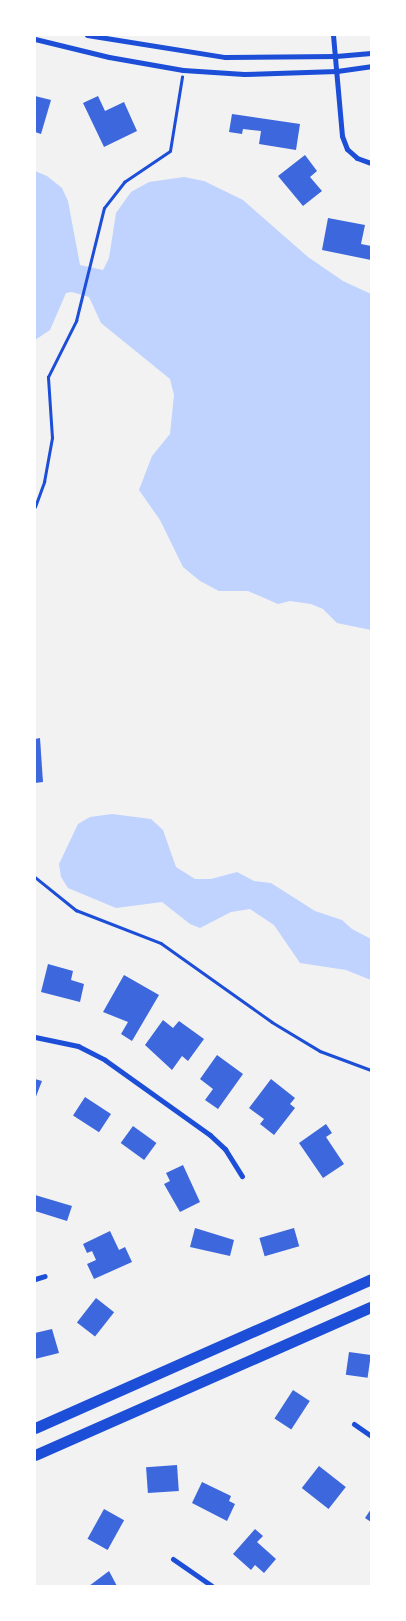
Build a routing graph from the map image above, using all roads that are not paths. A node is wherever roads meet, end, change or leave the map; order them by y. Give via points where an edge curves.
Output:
1 (87, 35) edge
2 (333, 35) edge
3 (35, 39) edge
4 (371, 53) edge
5 (336, 56) junction
6 (371, 66) edge
7 (338, 71) junction
8 (371, 163) edge
9 (35, 1036) edge
10 (242, 1176) dead end
11 (45, 1276) dead end
12 (35, 1279) edge
13 (371, 1279) edge
14 (371, 1307) edge
15 (354, 1424) dead end
16 (35, 1428) edge
17 (371, 1436) edge
18 (35, 1455) edge
19 (173, 1559) dead end
20 (212, 1586) edge

1 - 5 street via 225,57
2 - 5 street
3 - 7 street via 108,57 183,70 244,74
4 - 5 street
5 - 7 street
6 - 7 street
7 - 8 street via 342,136 347,149 357,158
9 - 10 street via 78,1046 106,1060 210,1135 225,1149
11 - 12 street
13 - 16 main road
14 - 18 main road
15 - 17 street
19 - 20 street

